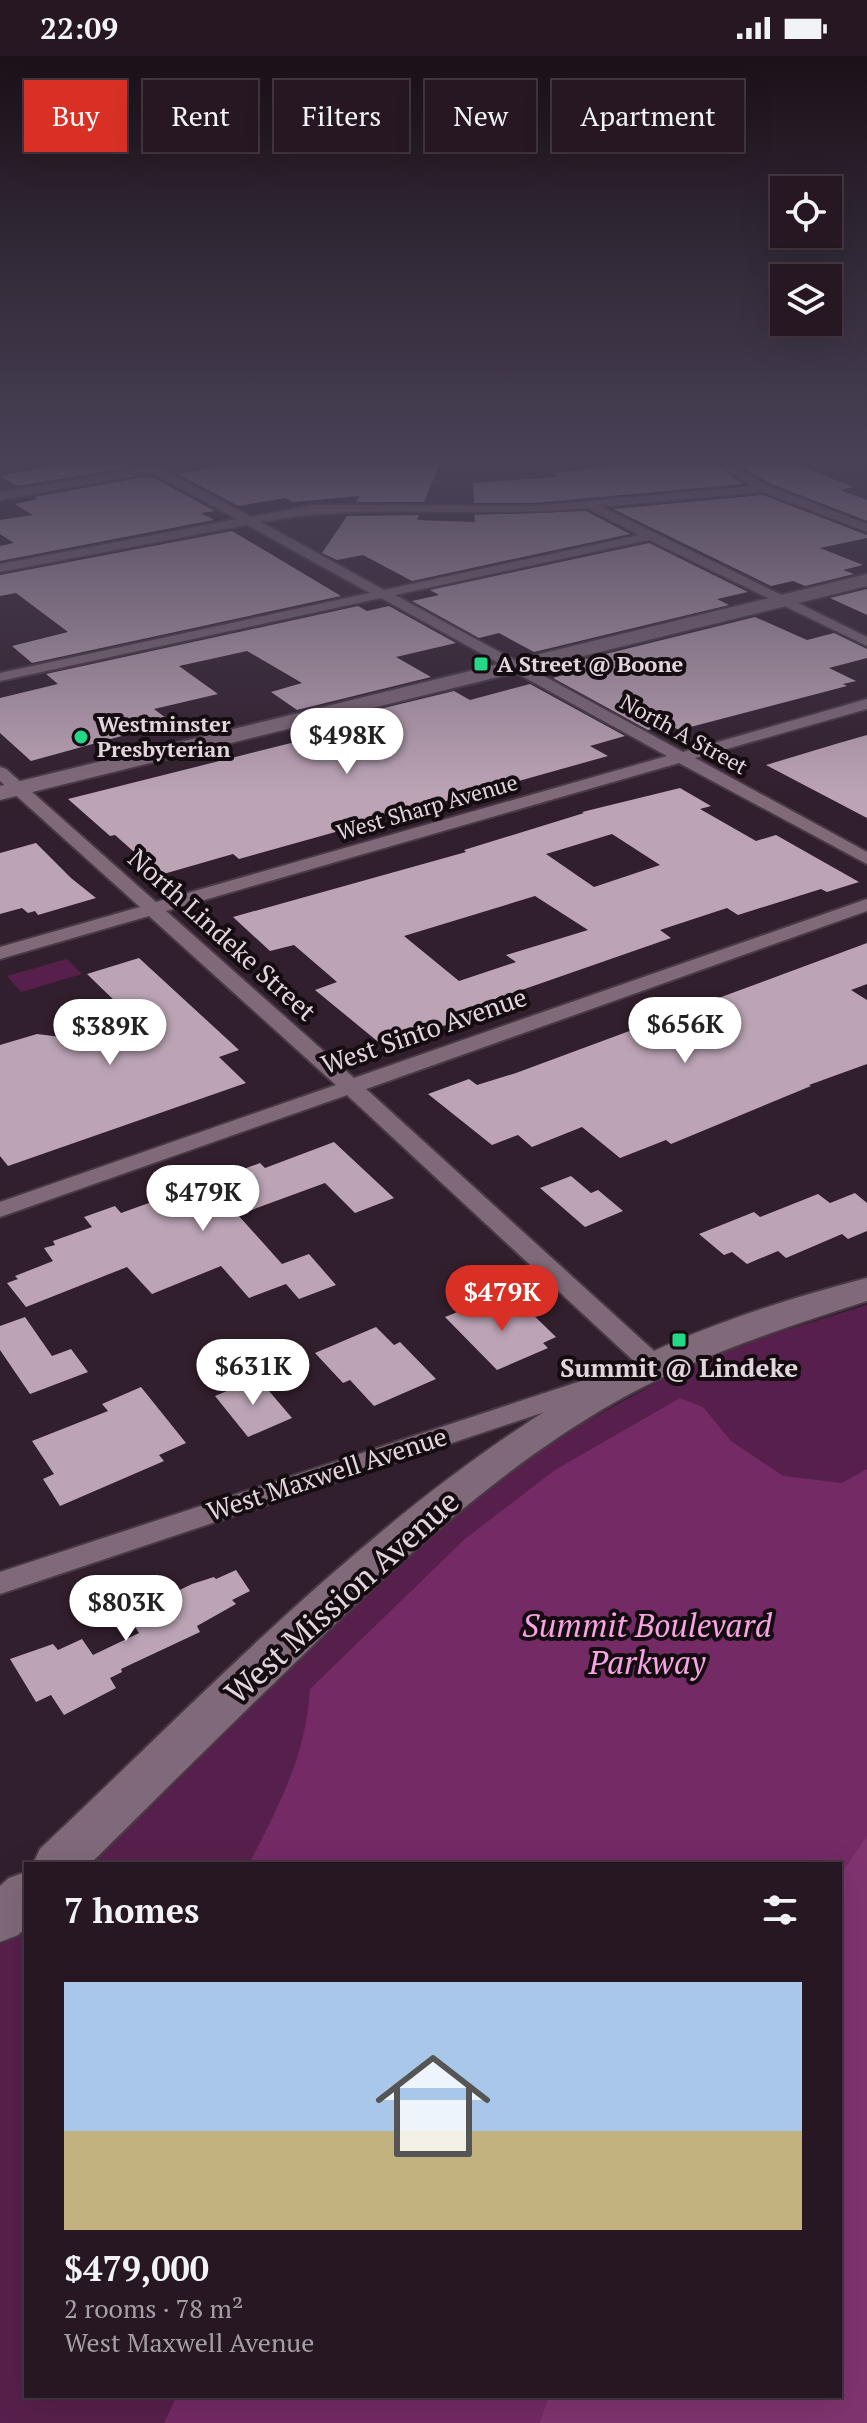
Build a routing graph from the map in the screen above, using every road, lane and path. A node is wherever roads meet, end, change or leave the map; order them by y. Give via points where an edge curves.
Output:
1 (345, 573) edge
2 (473, 573) edge
3 (726, 573) edge
4 (867, 580) edge
5 (381, 593) junction
6 (782, 601) junction
7 (867, 642) edge
8 (513, 666) junction
9 (0, 677) edge
10 (867, 704) edge
11 (679, 757) junction
12 (0, 772) edge
13 (9, 791) edge
14 (867, 859) edge
15 (867, 905) edge
16 (151, 910) junction
17 (0, 953) edge
18 (351, 1087) junction
19 (0, 1210) edge
20 (867, 1289) edge
21 (655, 1366) junction
22 (0, 1583) edge
23 (59, 1862) edge
24 (24, 1896) edge
25 (0, 1919) edge

1 - 5 street, North A Street
2 - 5 street
3 - 6 street
4 - 6 main road
5 - 8 street, North A Street
5 - 9 street
6 - 7 street
6 - 8 main road
8 - 11 street, North A Street
8 - 13 main road
10 - 11 street, West Sharp Avenue
11 - 14 street, North A Street
11 - 16 street, West Sharp Avenue
12 - 13 street, North Lindeke Street
13 - 16 street, North Lindeke Street
15 - 18 street, West Sinto Avenue
16 - 17 street, West Sharp Avenue
16 - 18 street, North Lindeke Street
18 - 19 street, West Sinto Avenue
18 - 21 street, North Lindeke Street
20 - 21 main road, West Mission Avenue via 732,1333
21 - 22 street, West Maxwell Avenue
21 - 23 main road, West Mission Avenue via 556,1422 449,1496 317,1614
24 - 25 main road

